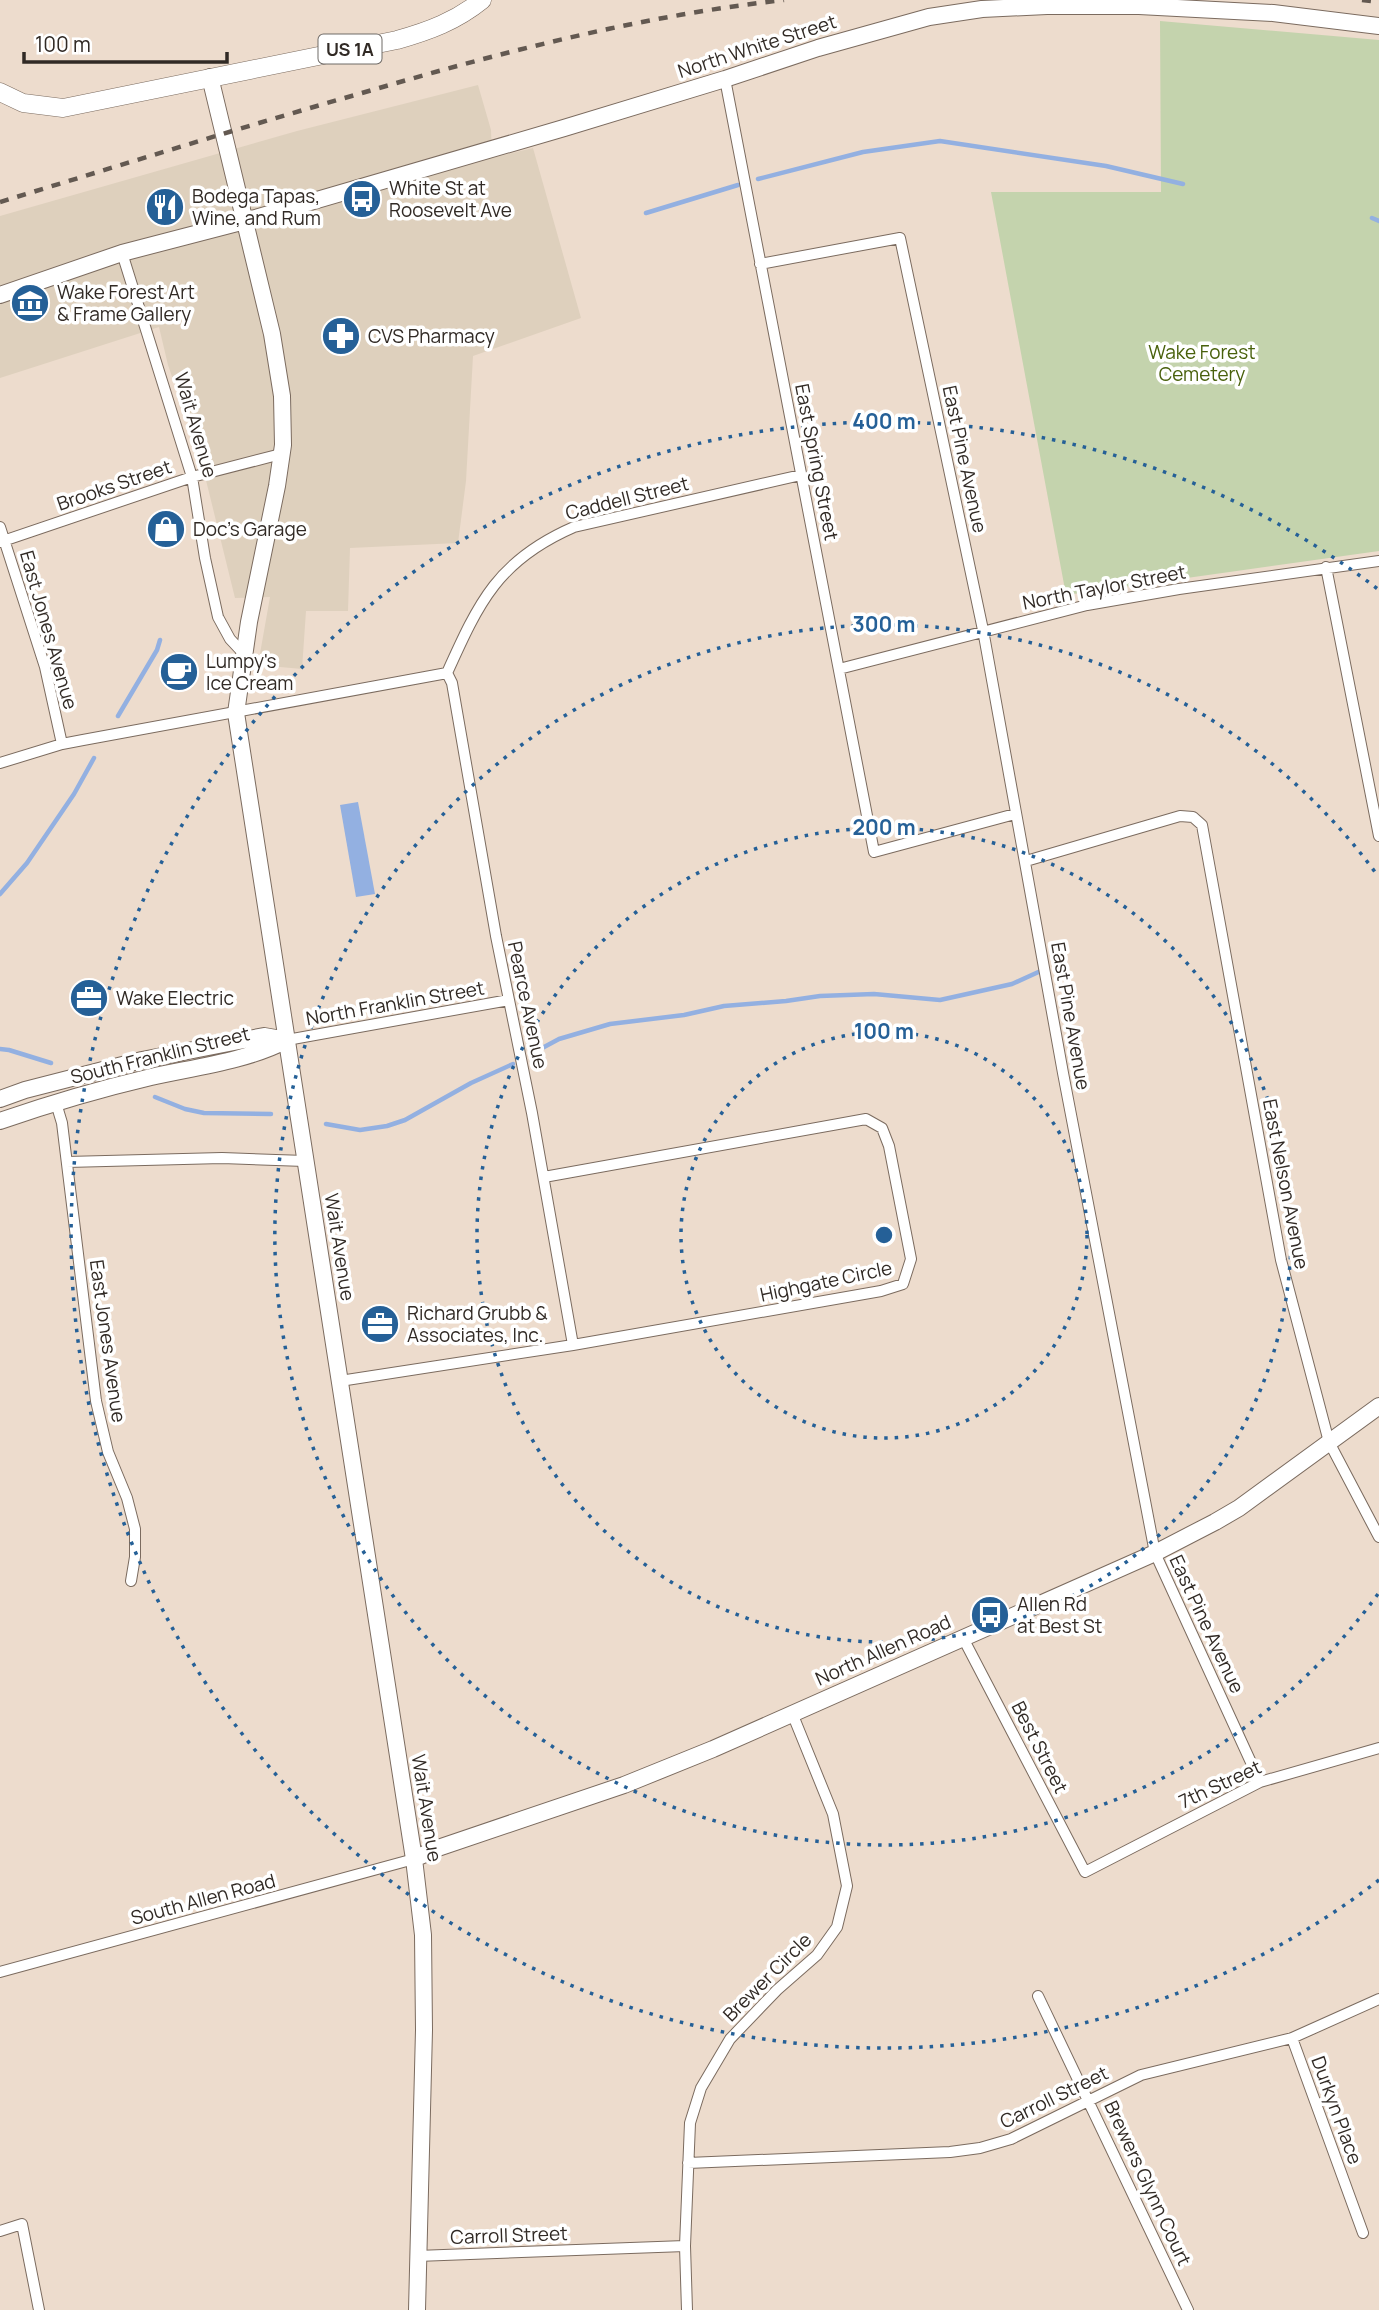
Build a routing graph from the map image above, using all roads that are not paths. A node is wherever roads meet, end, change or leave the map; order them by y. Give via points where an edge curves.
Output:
1 (482, 0) edge
2 (1379, 26) edge
3 (210, 77) junction
4 (725, 79) junction
5 (0, 92) edge
6 (245, 221) junction
7 (122, 253) junction
8 (760, 264) junction
9 (0, 295) edge
10 (281, 454) junction
11 (801, 475) junction
12 (192, 477) junction
13 (0, 527) edge
14 (2, 542) edge
15 (1379, 561) edge
16 (1326, 567) junction
17 (984, 630) junction
18 (244, 654) junction
19 (839, 669) junction
20 (447, 673) junction
21 (236, 713) junction
22 (62, 744) junction
23 (0, 764) edge
24 (1015, 814) junction
25 (1379, 836) edge
26 (1026, 862) junction
27 (509, 1000) junction
28 (287, 1040) junction
29 (0, 1099) edge
30 (56, 1103) junction
31 (0, 1121) edge
32 (304, 1161) junction
33 (67, 1162) junction
34 (544, 1177) junction
35 (573, 1345) junction
36 (340, 1381) junction
37 (1379, 1406) edge
38 (1329, 1442) junction
39 (1379, 1537) edge
40 (1154, 1553) junction
41 (131, 1581) dead end
42 (963, 1638) junction
43 (792, 1713) junction
44 (1379, 1748) edge
45 (1260, 1782) junction
46 (414, 1859) junction
47 (1084, 1872) joint
48 (0, 1972) edge
49 (1038, 1996) dead end
50 (1379, 1999) edge
51 (1292, 2038) junction
52 (1090, 2099) junction
53 (688, 2163) junction
54 (0, 2231) edge
55 (1363, 2233) dead end
56 (685, 2246) junction
57 (417, 2256) junction
58 (39, 2310) edge
59 (417, 2310) edge
60 (687, 2310) edge
61 (1188, 2310) edge

1 - 3 main road, US 1A via 426,32
2 - 4 main road, North White Street via 1213,9 982,9 912,21
3 - 5 main road, US 1A via 63,108 23,103
3 - 6 main road
4 - 6 main road, North White Street
4 - 8 street, East Spring Street
6 - 7 main road, North White Street
6 - 10 main road via 278,363
7 - 9 main road, North White Street
7 - 12 street, Wait Avenue
8 - 11 street, East Spring Street
8 - 17 street, East Pine Avenue via 900,239
10 - 12 street, Brooks Street
10 - 18 main road
11 - 19 street, East Spring Street
11 - 20 street, Caddell Street via 574,527 551,537 509,567 490,589 470,620
12 - 14 street, Brooks Street
12 - 18 street, Wait Avenue via 218,617
13 - 14 street, East Jones Avenue
14 - 22 street, East Jones Avenue via 46,667
15 - 16 street, North Taylor Street
16 - 17 street, North Taylor Street via 1087,605
16 - 25 street
17 - 19 street, North Taylor Street
17 - 24 street, East Pine Avenue
18 - 21 main road, Wait Avenue
19 - 24 street, East Spring Street via 874,852
20 - 21 street
20 - 27 street, Pearce Avenue
21 - 22 street
21 - 28 main road, Wait Avenue
22 - 23 street
24 - 26 street, East Pine Avenue
26 - 38 street, East Nelson Avenue via 1180,817 1193,817 1202,825 1281,1260
26 - 40 street, East Pine Avenue
27 - 28 street, North Franklin Street
27 - 34 street, Pearce Avenue
28 - 29 main road, South Franklin Street via 264,1036 142,1060
28 - 30 main road, South Franklin Street via 266,1051
28 - 32 main road, Wait Avenue
30 - 31 main road, South Franklin Street
30 - 33 street, East Jones Avenue
32 - 33 street
32 - 36 main road, Wait Avenue
33 - 41 street, East Jones Avenue via 96,1401 135,1529
34 - 35 street, Pearce Avenue
34 - 35 street, Highgate Circle via 866,1119 882,1128 889,1146 911,1259 904,1284 881,1292
35 - 36 street, Highgate Circle
36 - 46 main road, Wait Avenue
37 - 38 main road, North Allen Road
38 - 39 street, East Nelson Avenue
38 - 40 main road, North Allen Road via 1239,1508
40 - 42 main road, North Allen Road
40 - 45 street, East Pine Avenue
42 - 43 main road, North Allen Road
42 - 47 street, Best Street
43 - 46 main road, North Allen Road via 624,1786
43 - 53 street, Brewer Circle via 833,1814 847,1886 837,1927 817,1955 738,2031 701,2088 690,2123
44 - 45 street, 7th Street
45 - 47 street, 7th Street
46 - 48 street, South Allen Road
46 - 57 main road, Wait Avenue via 423,1935 424,2030
49 - 52 street, Brewers Glynn Court
50 - 51 street, Carroll Street
51 - 52 street, Carroll Street via 1141,2075
51 - 55 street, Durkyn Place
52 - 53 street, Carroll Street via 1011,2139 980,2148
52 - 61 street, Brewers Glynn Court
53 - 56 street, Brewer Circle
54 - 58 street via 22,2224
56 - 57 street, Carroll Street
56 - 60 street, Brewer Circle
57 - 59 main road, Wait Avenue

